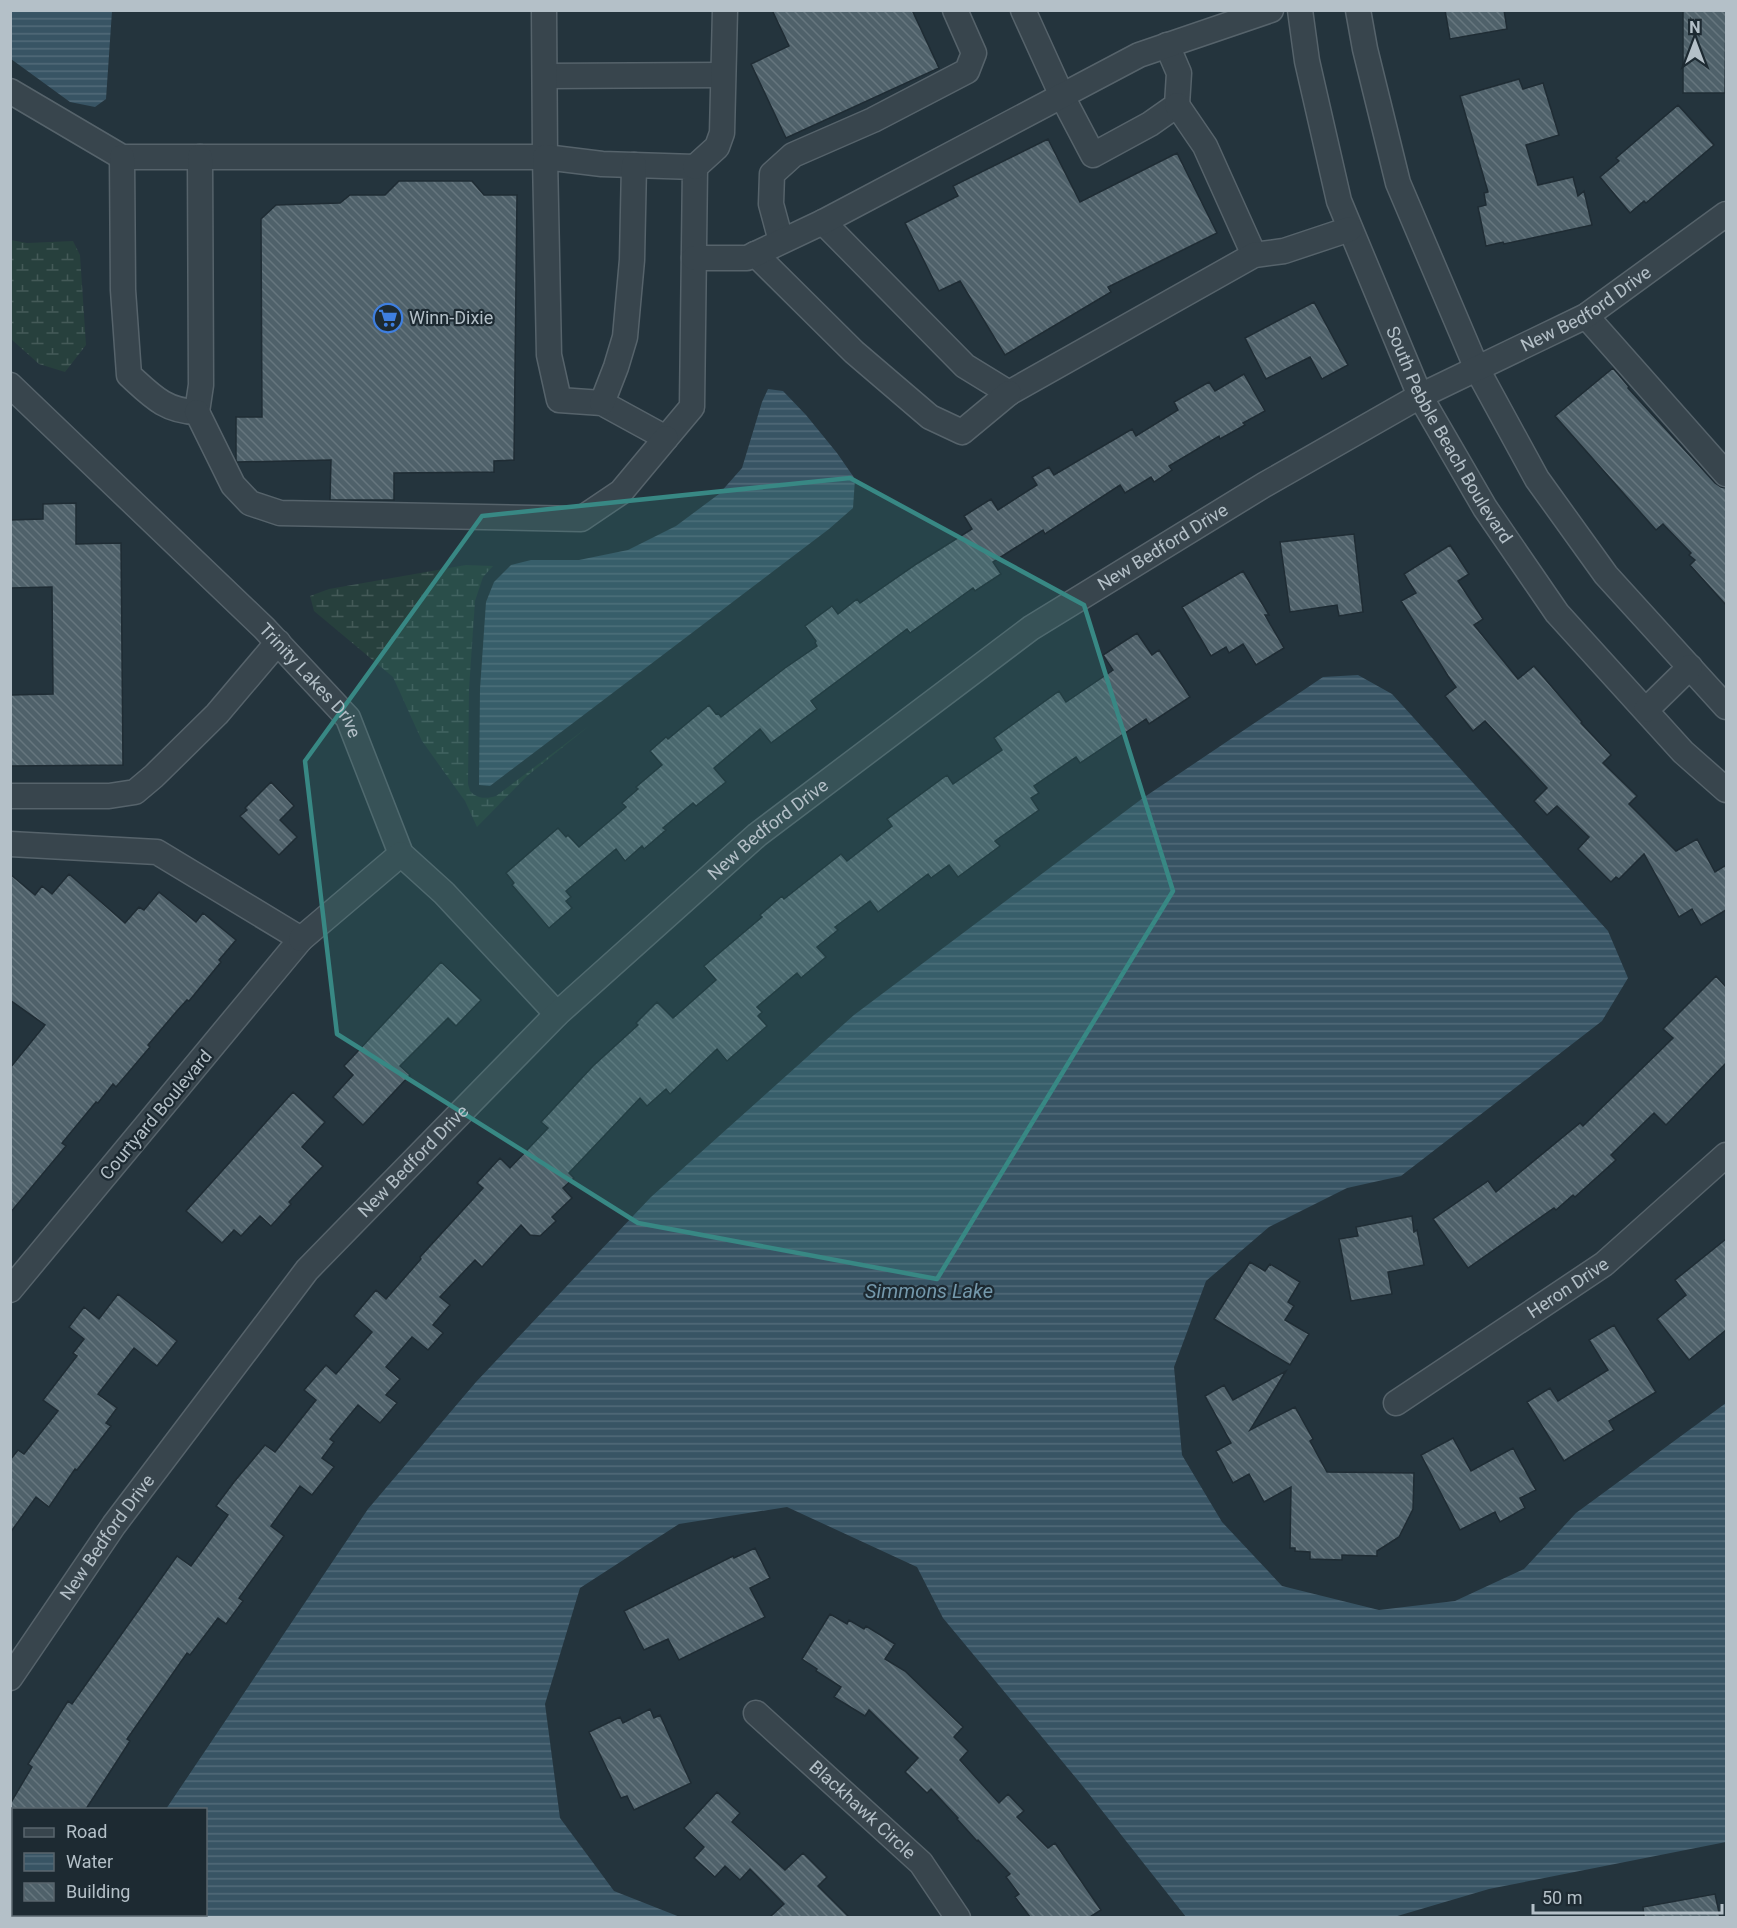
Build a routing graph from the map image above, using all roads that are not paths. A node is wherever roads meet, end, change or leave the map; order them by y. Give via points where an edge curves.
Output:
1 (544, 10) edge
2 (725, 10) edge
3 (955, 10) edge
4 (1023, 10) edge
5 (1271, 10) edge
6 (1300, 10) edge
7 (1358, 10) edge
8 (1222, 19) edge
9 (1167, 45) junction
10 (722, 75) junction
11 (545, 76) junction
12 (10, 91) edge
13 (1062, 96) junction
14 (1177, 105) junction
15 (122, 157) junction
16 (200, 157) junction
17 (545, 158) junction
18 (634, 165) junction
19 (695, 167) junction
20 (1726, 214) edge
21 (823, 222) junction
22 (1350, 229) junction
23 (781, 241) junction
24 (755, 254) junction
25 (1254, 255) junction
26 (694, 258) junction
27 (1586, 316) junction
28 (1477, 369) junction
29 (10, 385) edge
30 (1009, 393) junction
31 (1420, 396) junction
32 (602, 403) junction
33 (197, 412) junction
34 (666, 438) junction
35 (1726, 474) edge
36 (278, 642) junction
37 (1690, 667) junction
38 (1726, 707) edge
39 (1646, 710) junction
40 (1726, 790) edge
41 (10, 796) edge
42 (10, 844) edge
43 (401, 854) junction
44 (301, 939) junction
45 (557, 1014) junction
46 (1726, 1155) edge
47 (10, 1290) edge
48 (1396, 1403) dead end
49 (10, 1678) edge
50 (756, 1713) dead end
51 (958, 1917) edge

1 - 11 street
2 - 10 street
3 - 23 street via 974,53 967,71 873,120 793,154 772,174 771,204
4 - 13 street
5 - 8 street
6 - 22 street, South Pebble Beach Boulevard via 1307,62 1336,190
7 - 28 street via 1398,183
8 - 9 street
9 - 13 street via 1139,55
9 - 14 street via 1179,73
10 - 11 street
10 - 19 street via 722,133 717,147
11 - 17 street
12 - 15 street
13 - 14 street via 1093,154
13 - 21 street
14 - 25 street via 1205,146
15 - 16 street
15 - 33 street via 123,290 129,375 158,400 180,411
16 - 17 street
16 - 33 street via 201,385
17 - 18 street
17 - 32 street via 549,355 559,400
18 - 19 street
18 - 32 street via 625,337
19 - 26 street
20 - 27 street, New Bedford Drive
21 - 23 street
21 - 30 street via 965,366
22 - 25 street via 1284,251
22 - 31 street, South Pebble Beach Boulevard
23 - 24 street
24 - 26 street via 747,258
24 - 30 street via 854,352 930,417 963,432
25 - 30 street
26 - 34 street via 692,407
27 - 28 street, New Bedford Drive
27 - 35 street
28 - 31 street, New Bedford Drive
28 - 37 street via 1544,488 1606,575
29 - 36 street, Trinity Lakes Drive
31 - 39 street, South Pebble Beach Boulevard via 1485,508 1557,614
31 - 45 street, New Bedford Drive via 1264,485 1031,628 757,835
32 - 34 street
33 - 34 street via 233,485 250,503 280,513 581,519 621,492
36 - 41 street via 217,714 135,792 108,796
36 - 43 street, Trinity Lakes Drive via 348,718
37 - 38 street
37 - 39 street
39 - 40 street, South Pebble Beach Boulevard via 1683,752
42 - 44 street via 157,852
43 - 44 street, Courtyard Boulevard
43 - 45 street, Trinity Lakes Drive via 444,893
44 - 47 street, Courtyard Boulevard
45 - 49 street, New Bedford Drive via 307,1270 114,1525
46 - 48 street, Heron Drive via 1604,1264
50 - 51 street, Blackhawk Circle via 921,1863

